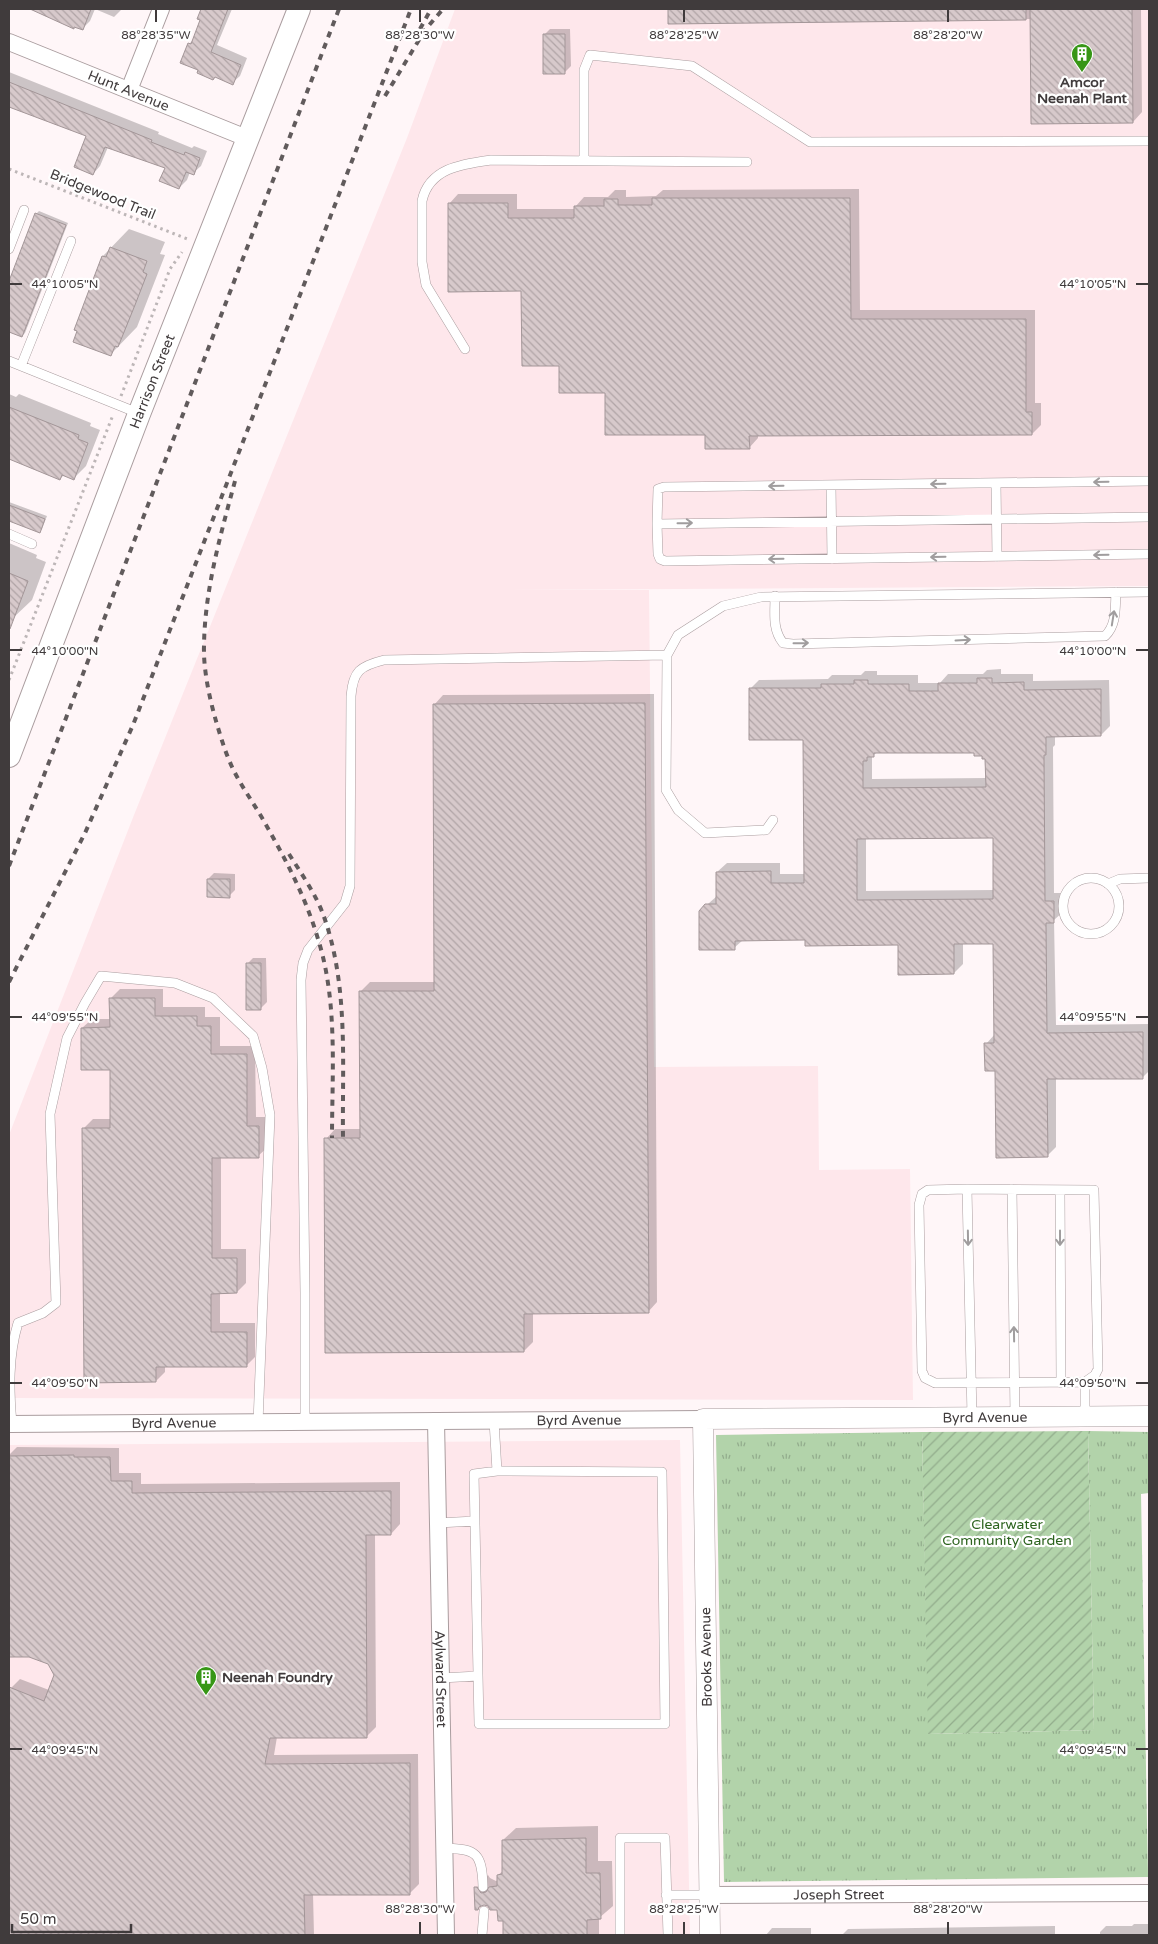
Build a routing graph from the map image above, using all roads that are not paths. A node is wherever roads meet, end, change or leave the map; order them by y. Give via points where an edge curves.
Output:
1 (161, 9) edge
2 (299, 9) edge
3 (9, 42) edge
4 (129, 90) junction
5 (249, 139) junction
6 (1149, 141) edge
7 (584, 160) junction
8 (747, 162) dead end
9 (24, 210) dead end
10 (71, 240) dead end
11 (9, 250) edge
12 (465, 349) dead end
13 (9, 361) edge
14 (22, 366) junction
15 (139, 414) junction
16 (1149, 482) edge
17 (996, 483) junction
18 (831, 485) junction
19 (1149, 517) edge
20 (997, 519) junction
21 (831, 522) junction
22 (657, 524) junction
23 (9, 534) edge
24 (32, 544) dead end
25 (1149, 554) edge
26 (997, 556) junction
27 (832, 559) junction
28 (1116, 592) junction
29 (1149, 592) edge
30 (775, 596) junction
31 (667, 655) junction
32 (9, 756) edge
33 (773, 820) dead end
34 (1149, 878) edge
35 (1108, 884) junction
36 (967, 1189) junction
37 (1012, 1189) junction
38 (1060, 1190) junction
39 (1085, 1382) junction
40 (1014, 1383) junction
41 (1061, 1383) junction
42 (971, 1384) junction
43 (1085, 1416) junction
44 (1149, 1416) edge
45 (972, 1417) junction
46 (1015, 1417) junction
47 (703, 1419) junction
48 (436, 1421) junction
49 (494, 1421) junction
50 (258, 1422) junction
51 (305, 1422) junction
52 (10, 1424) edge
53 (497, 1471) junction
54 (475, 1521) junction
55 (438, 1523) junction
56 (478, 1676) junction
57 (441, 1678) junction
58 (444, 1848) junction
59 (483, 1887) dead end
60 (1149, 1893) edge
61 (709, 1895) junction
62 (666, 1896) junction
63 (484, 1910) dead end
64 (446, 1935) edge
65 (482, 1935) edge
66 (620, 1935) edge
67 (668, 1935) edge
68 (710, 1935) edge

1 - 4 street
2 - 5 main road, Harrison Street
3 - 4 street, Hunt Avenue
4 - 5 street, Hunt Avenue
5 - 15 main road, Harrison Street
6 - 7 lane via 810,142 692,66 590,55 584,70
7 - 8 lane
7 - 12 lane via 474,162 442,172 428,184 422,201 422,262 426,285
9 - 11 lane
10 - 14 lane
13 - 14 lane
14 - 15 lane
15 - 32 main road, Harrison Street
16 -> 17 lane
17 -> 18 lane
17 - 20 lane
18 - 21 lane
18 -> 22 lane via 664,487 658,489
19 - 20 lane
20 - 21 lane
20 - 26 lane
22 -> 21 lane
21 - 27 lane
27 -> 22 lane via 665,561 658,554
23 - 24 lane
25 -> 26 lane
26 -> 27 lane
28 - 29 lane
28 - 30 lane
30 -> 28 lane via 777,635 783,642 794,644 1105,636 1113,622
30 - 31 lane via 723,606 678,635
31 - 33 lane via 666,790 678,810 705,833 766,830
31 - 51 lane via 384,660 370,663 356,673 351,696 350,886 345,903 308,950 301,980
34 - 35 lane via 1120,879
35 - 35 lane via 1099,880 1081,880 1067,892 1064,901 1066,919 1079,932 1097,934 1106,930 1117,917 1118,899
36 - 37 lane
36 -> 42 lane
36 - 42 lane via 928,1190 922,1194 919,1205 922,1371 925,1378 935,1383
37 - 38 lane
40 -> 37 lane
38 - 39 lane via 1094,1190 1098,1369
38 -> 41 lane
39 - 41 lane
39 - 43 lane
40 - 41 lane
40 - 42 lane
40 - 46 lane
42 - 45 lane
43 - 44 street, Byrd Avenue
43 - 46 street, Byrd Avenue
45 - 46 street, Byrd Avenue
45 - 47 street, Byrd Avenue
47 - 49 street, Byrd Avenue
47 - 61 street, Brooks Avenue
48 - 49 street, Byrd Avenue
48 - 51 street, Byrd Avenue
48 - 55 street, Aylward Street
49 - 53 lane
50 - 51 street, Byrd Avenue
50 - 52 street, Byrd Avenue
50 - 52 lane via 270,1115 254,1036 213,998 175,983 101,976 67,1038 50,1114 56,1303 43,1313 18,1323 12,1342
53 - 54 lane via 474,1474
53 - 56 lane via 662,1472 665,1724 480,1724
54 - 55 lane
54 - 56 lane
55 - 57 street, Aylward Street
56 - 57 lane
57 - 58 street, Aylward Street
58 - 59 lane via 473,1852 482,1870
58 - 64 street, Aylward Street
60 - 61 street, Joseph Street
61 - 62 lane
61 - 68 street, Brooks Avenue
62 - 66 lane via 665,1838 620,1838
62 - 67 lane
63 - 65 lane

